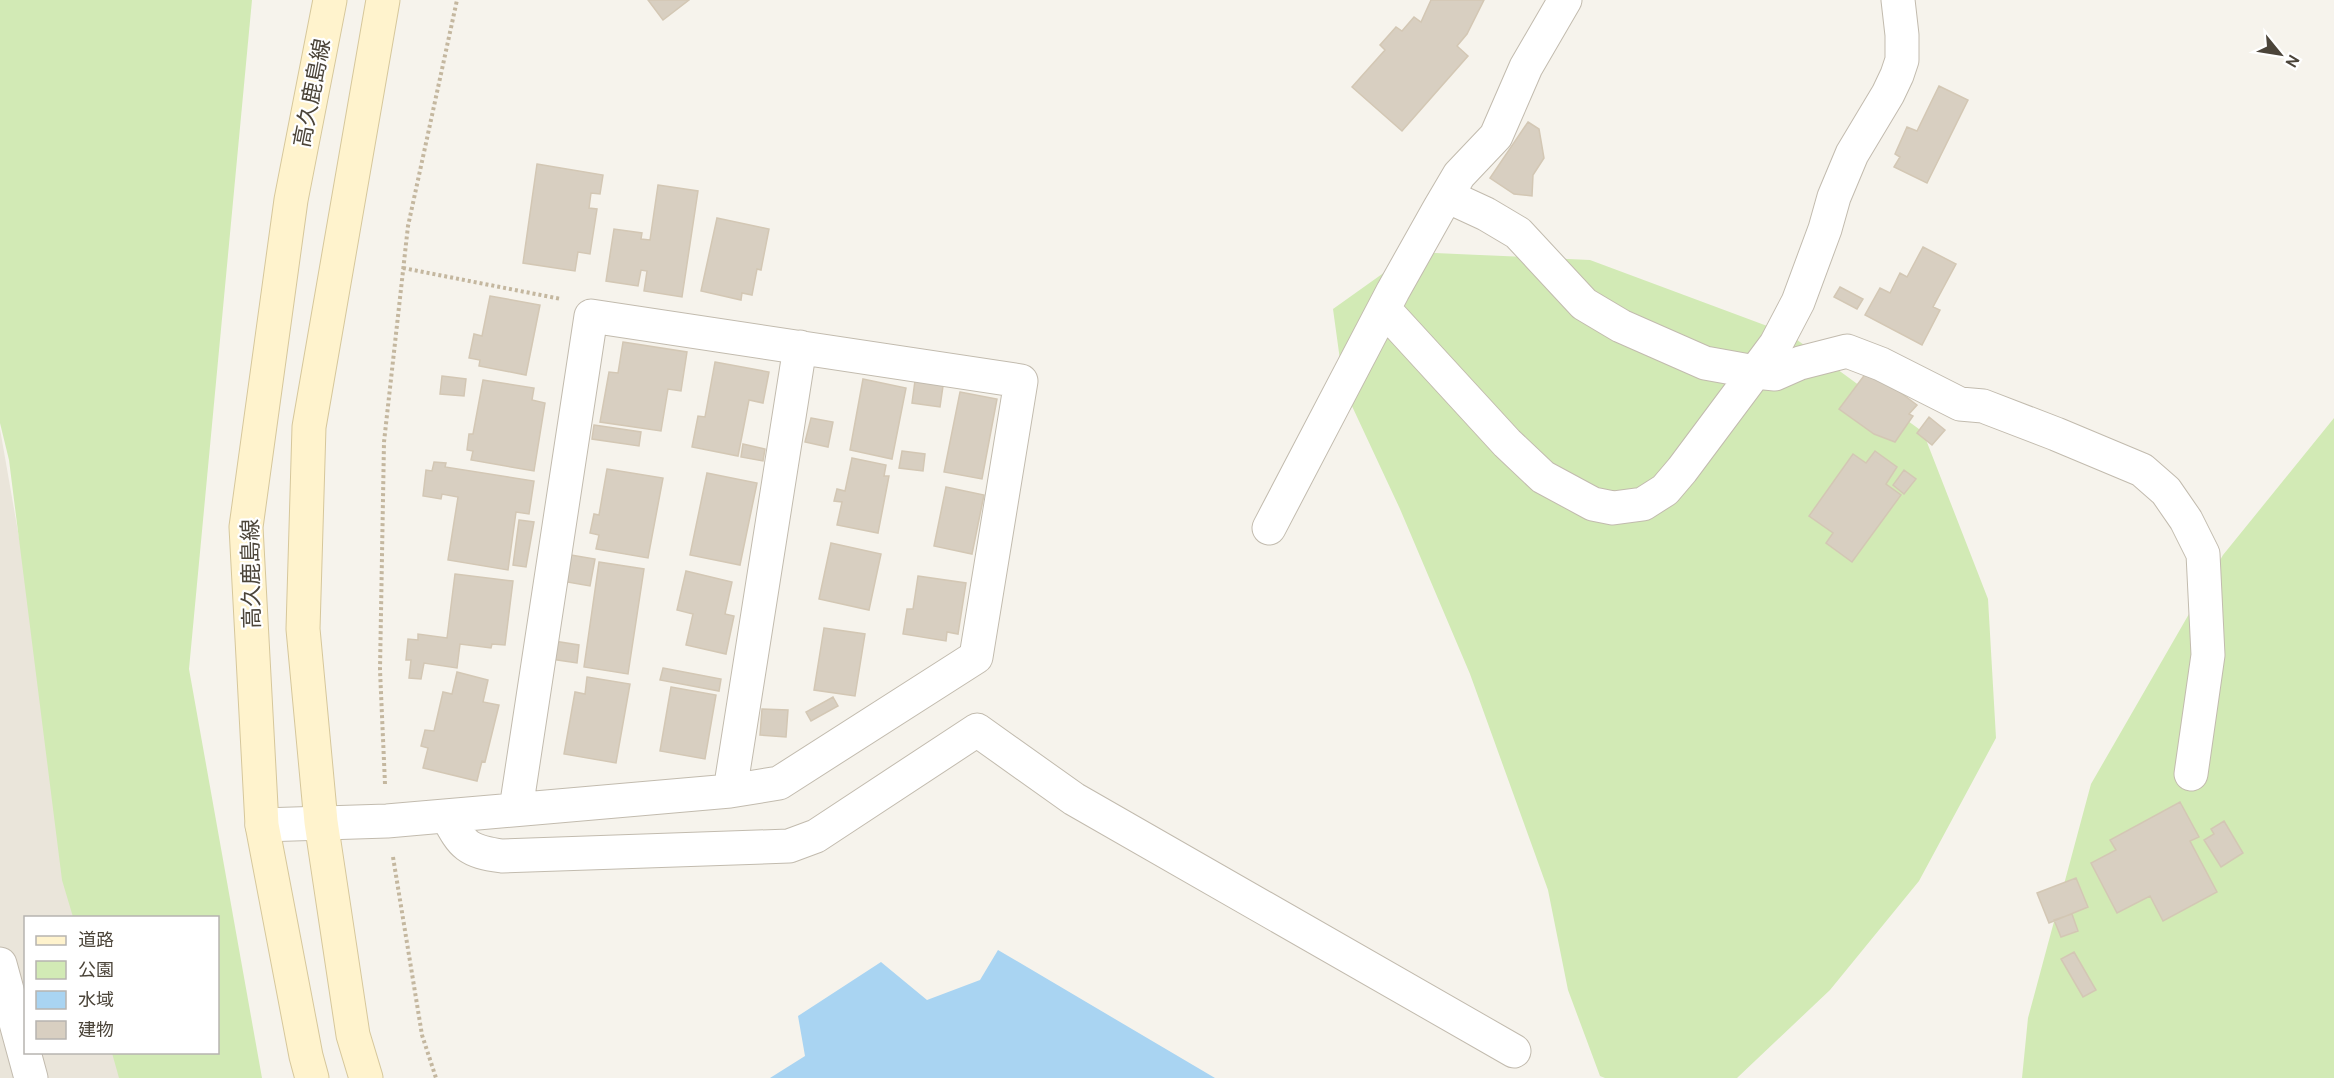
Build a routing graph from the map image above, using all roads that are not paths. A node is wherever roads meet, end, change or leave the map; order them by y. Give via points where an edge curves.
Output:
1 (330, 0) edge
2 (383, 0) edge
3 (1565, 0) edge
4 (1898, 0) edge
5 (1447, 196) junction
6 (1384, 309) junction
7 (800, 348) junction
8 (1755, 372) junction
9 (1269, 528) dead end
10 (2191, 774) dead end
11 (730, 791) junction
12 (516, 809) junction
13 (447, 816) junction
14 (321, 822) junction
15 (262, 825) junction
16 (0, 964) edge
17 (1514, 1051) dead end
18 (24, 1052) edge
19 (24, 1054) edge
20 (31, 1078) edge
21 (312, 1078) edge
22 (366, 1078) edge

1 - 15 main road, 高久鹿島線 via 291,200 246,527
2 - 14 main road via 309,427 303,629
3 - 5 street via 1526,67 1496,136 1459,176
4 - 8 street via 1902,60 1897,75 1852,154 1798,302 1776,344
5 - 6 street
5 - 8 street via 1518,233 1584,304 1612,320 1705,363
6 - 8 street via 1543,477 1593,504 1613,508 1643,504 1665,490
6 - 9 street
7 - 11 street
7 - 11 street via 1021,381 975,657 779,783
7 - 12 street via 591,316
8 - 10 street via 1775,374 1847,351 1959,404 1983,406 2142,470 2166,491 2203,554 2208,655
11 - 12 street
12 - 13 street
13 - 14 street
13 - 17 street via 459,839 477,852 502,856 789,846 816,836 977,730 1074,799
14 - 15 street
14 - 22 main road via 353,1035
15 - 21 main road, 高久鹿島線
16 - 18 street
19 - 20 street

